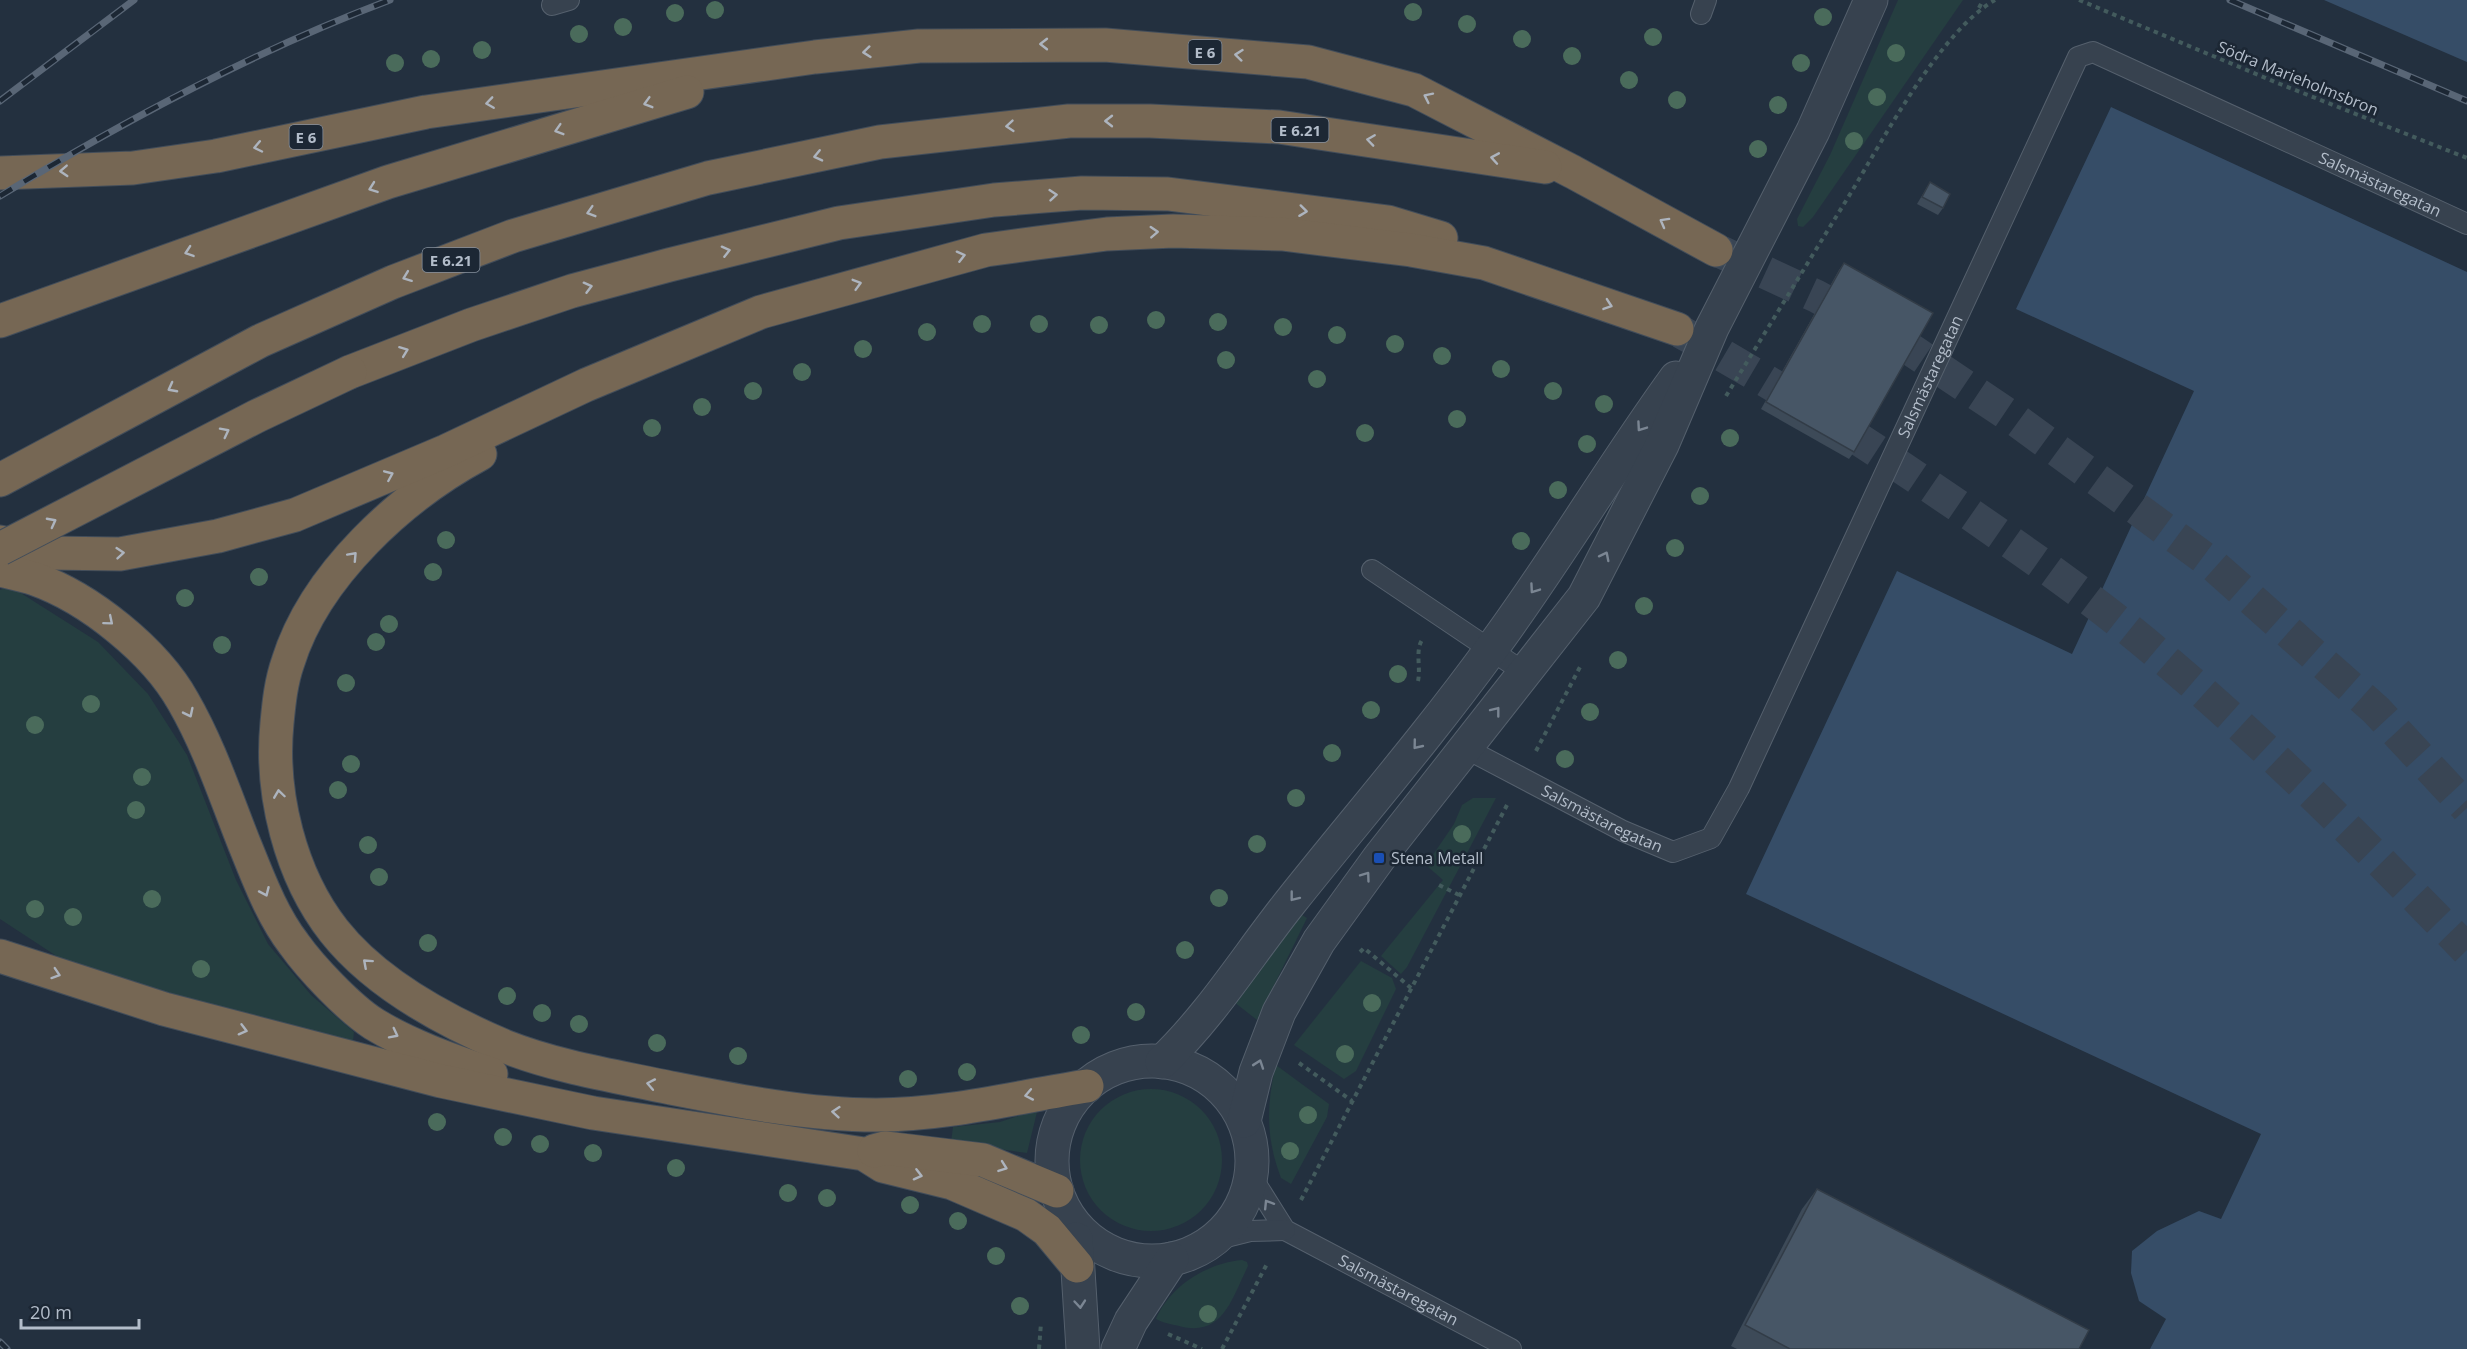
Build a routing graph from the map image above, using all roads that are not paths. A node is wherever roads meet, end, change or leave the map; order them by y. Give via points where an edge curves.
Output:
1 (1871, 0) edge
2 (816, 57) junction
3 (1573, 172) junction
4 (0, 174) edge
5 (2467, 224) edge
6 (1716, 250) tunnel mouth
7 (1553, 286) junction
8 (760, 312) junction
9 (0, 321) edge
10 (1712, 328) junction
11 (1677, 329) tunnel mouth
12 (0, 480) edge
13 (0, 542) edge
14 (0, 549) edge
15 (0, 570) edge
16 (1372, 570) dead end
17 (1492, 648) junction
18 (1525, 673) junction
19 (1467, 749) junction
20 (0, 956) edge
21 (1161, 1062) junction
22 (1087, 1086) junction
23 (1244, 1121) junction
24 (707, 1129) junction
25 (864, 1154) junction
26 (1251, 1176) junction
27 (1057, 1191) junction
28 (1075, 1225) junction
29 (1286, 1230) junction
30 (1214, 1240) junction
31 (1172, 1259) junction
32 (1077, 1266) junction
33 (1083, 1349) edge
34 (1118, 1349) edge
35 (1511, 1349) edge

1 - 10 street via 1809,141
3 -> 2 highway, E 6 via 1414,90 1308,62 1094,44 919,46
2 -> 4 highway, E 6 via 426,112 216,156 133,168
2 -> 9 highway via 615,112 388,182
6 -> 3 highway, E 6.21
3 -> 12 highway, E 6.21 via 1279,128 1162,122 1069,121 880,142 708,178 513,236 393,282 261,341
5 - 19 lane, Salsmästaregatan via 2093,52 2078,57 1744,777 1711,838 1673,852 1623,831
8 -> 7 highway via 986,250 1107,234 1173,231 1282,234 1411,250 1484,263
7 -> 11 highway
14 -> 7 highway, bridge via 257,416 350,372 471,324 572,291 839,223 994,200 1082,193 1168,194 1388,222 1487,253
13 -> 8 highway via 48,552 120,554 218,536 295,515
22 -> 8 highway via 948,1111 875,1115 761,1104 558,1063 506,1047 456,1023 381,975 336,933 316,906 298,866 285,829 277,777 275,738 280,690 304,623 329,581 382,525 470,459 584,396
10 -> 17 street
18 -> 10 street via 1584,597 1662,445
15 -> 24 highway via 34,578 100,614 156,665 183,699 276,916 294,945 373,1023 429,1052 505,1079
16 - 17 lane
17 - 18 lane
17 -> 21 street via 1290,902 1201,1023
19 -> 18 street
23 -> 19 street via 1256,1072 1279,1012 1313,951 1379,858
20 -> 24 highway via 164,1009 441,1081 592,1113
21 - 22 street via 1122,1066
21 - 23 street via 1187,1068 1211,1080 1230,1098
22 - 27 street via 1071,1103 1056,1134 1053,1157
23 - 26 street via 1252,1148
24 - 25 highway
25 -> 27 highway via 885,1148 983,1160
25 -> 32 highway via 883,1166 952,1183 1026,1215 1047,1230
29 -> 26 lane
26 - 30 street via 1239,1212
27 - 28 street
28 - 31 street via 1088,1238 1119,1256
28 - 32 street
29 - 30 lane via 1250,1231
29 - 35 lane, Salsmästaregatan
30 - 31 street
31 - 34 street
32 -> 33 street

